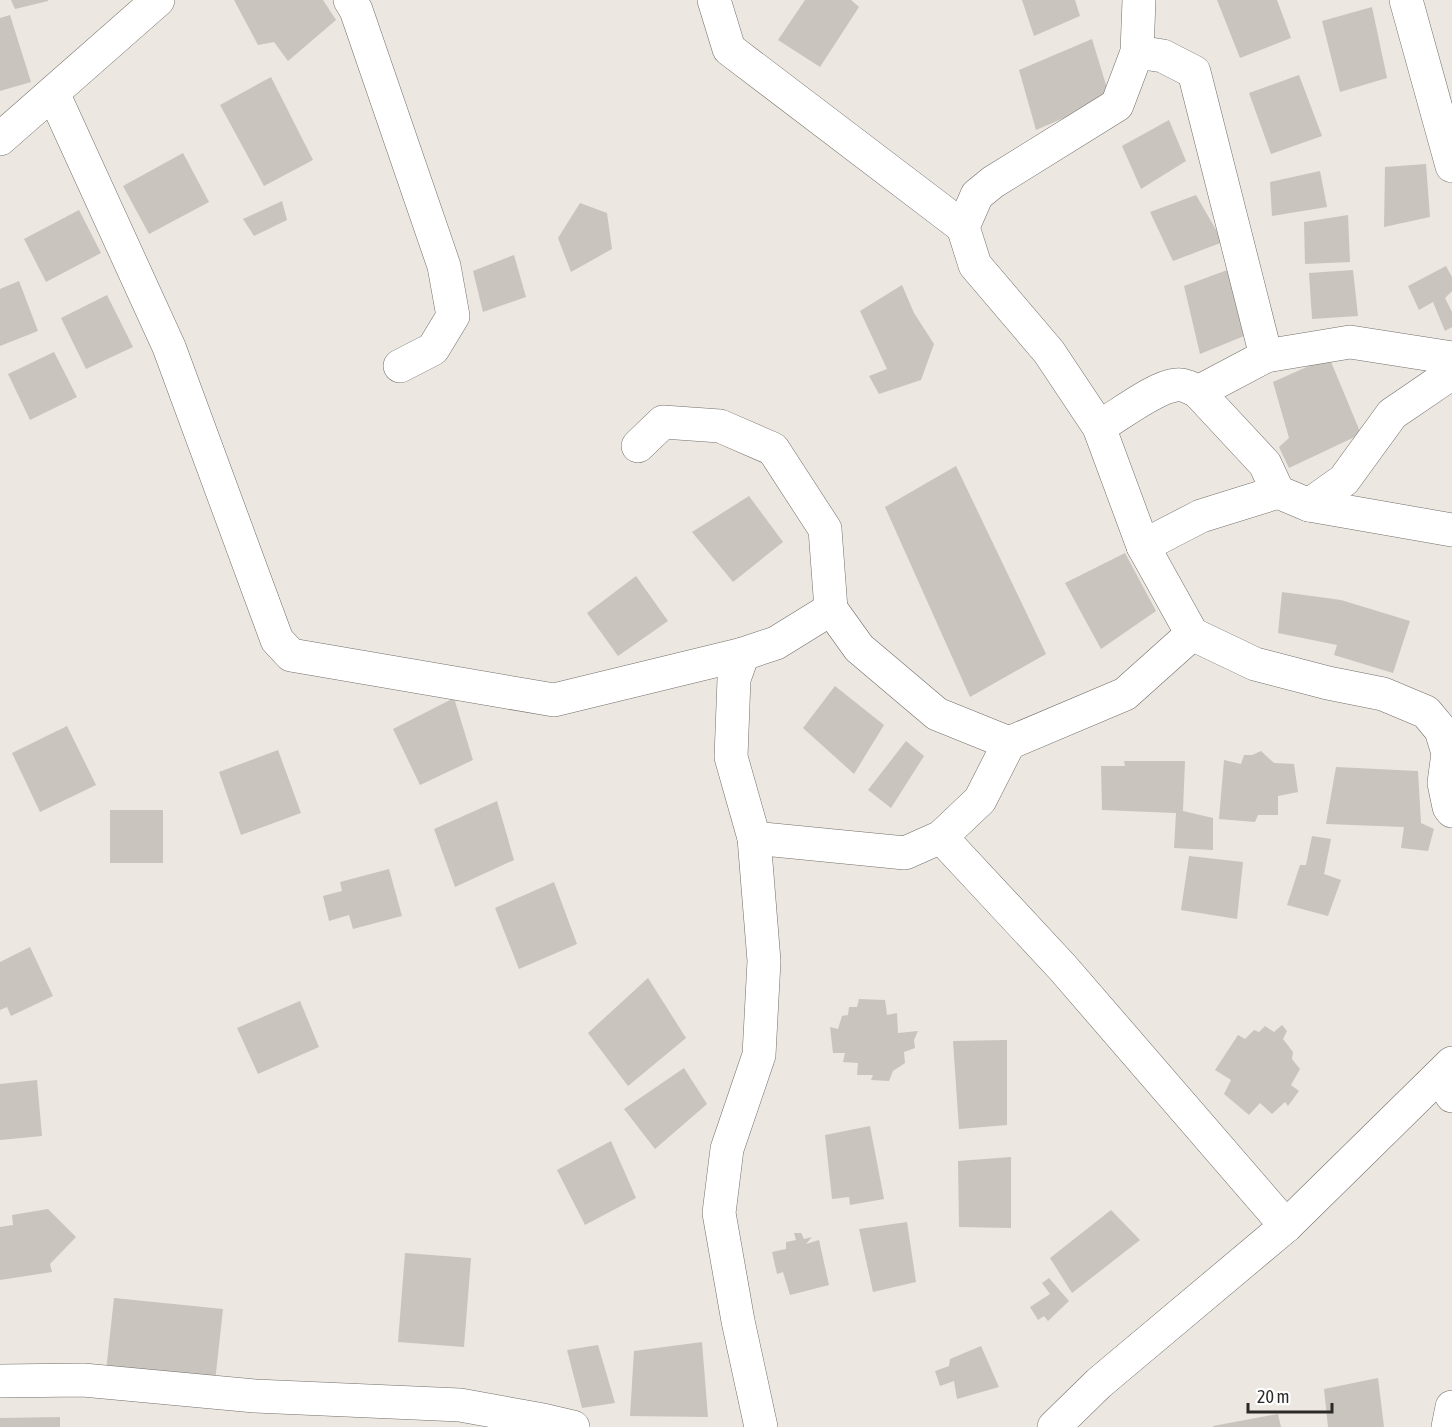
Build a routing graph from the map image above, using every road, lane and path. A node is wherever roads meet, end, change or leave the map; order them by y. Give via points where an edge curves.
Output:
1 (158, 0) edge
2 (350, 0) edge
3 (714, 0) edge
4 (1139, 0) edge
5 (1406, 0) edge
6 (1137, 52) junction
7 (54, 93) junction
8 (0, 139) edge
9 (1452, 166) edge
10 (963, 227) junction
11 (1266, 356) junction
12 (1452, 358) edge
13 (400, 366) dead end
14 (1452, 373) edge
15 (1198, 392) junction
16 (1099, 427) junction
17 (638, 446) dead end
18 (1278, 492) junction
19 (1309, 505) junction
20 (1452, 530) edge
21 (1143, 546) junction
22 (831, 609) junction
23 (1192, 634) junction
24 (743, 654) junction
25 (1009, 743) junction
26 (1452, 811) edge
27 (941, 837) junction
28 (754, 838) junction
29 (1448, 1079) edge
30 (1286, 1226) junction
31 (0, 1381) edge
32 (1452, 1407) edge
33 (573, 1427) edge
34 (761, 1427) edge
35 (1054, 1427) edge
36 (1448, 1427) edge

1 - 7 street
2 - 13 street via 444,266 453,316 433,349
3 - 10 street via 729,49
4 - 6 street
5 - 9 street
6 - 10 street via 1117,105 993,182 977,195
6 - 11 street via 1163,56 1194,72
7 - 8 street
7 - 24 street via 169,347 277,640 291,654 554,700
10 - 16 street via 975,265 1049,352
11 - 12 street via 1350,342
11 - 15 street
14 - 19 street via 1392,414 1344,480
15 - 16 street via 1175,385 1160,390
15 - 18 street via 1265,464
16 - 21 street
17 - 22 street via 663,422 720,426 773,449 825,529
18 - 19 street
18 - 21 street via 1201,516
19 - 20 street
21 - 23 street
22 - 24 street via 776,643
22 - 25 street via 859,648 937,714
23 - 25 street via 1125,694
23 - 26 street via 1255,664 1383,694 1426,712 1441,730 1448,753 1444,783
24 - 28 street via 734,679 731,757
25 - 27 street via 980,800
27 - 28 street via 905,853
27 - 30 street via 1064,968
28 - 34 street via 764,961 759,1055 727,1149 719,1213
29 - 30 street
30 - 35 street via 1099,1383
31 - 33 street via 83,1380 255,1396 460,1405
32 - 36 street

